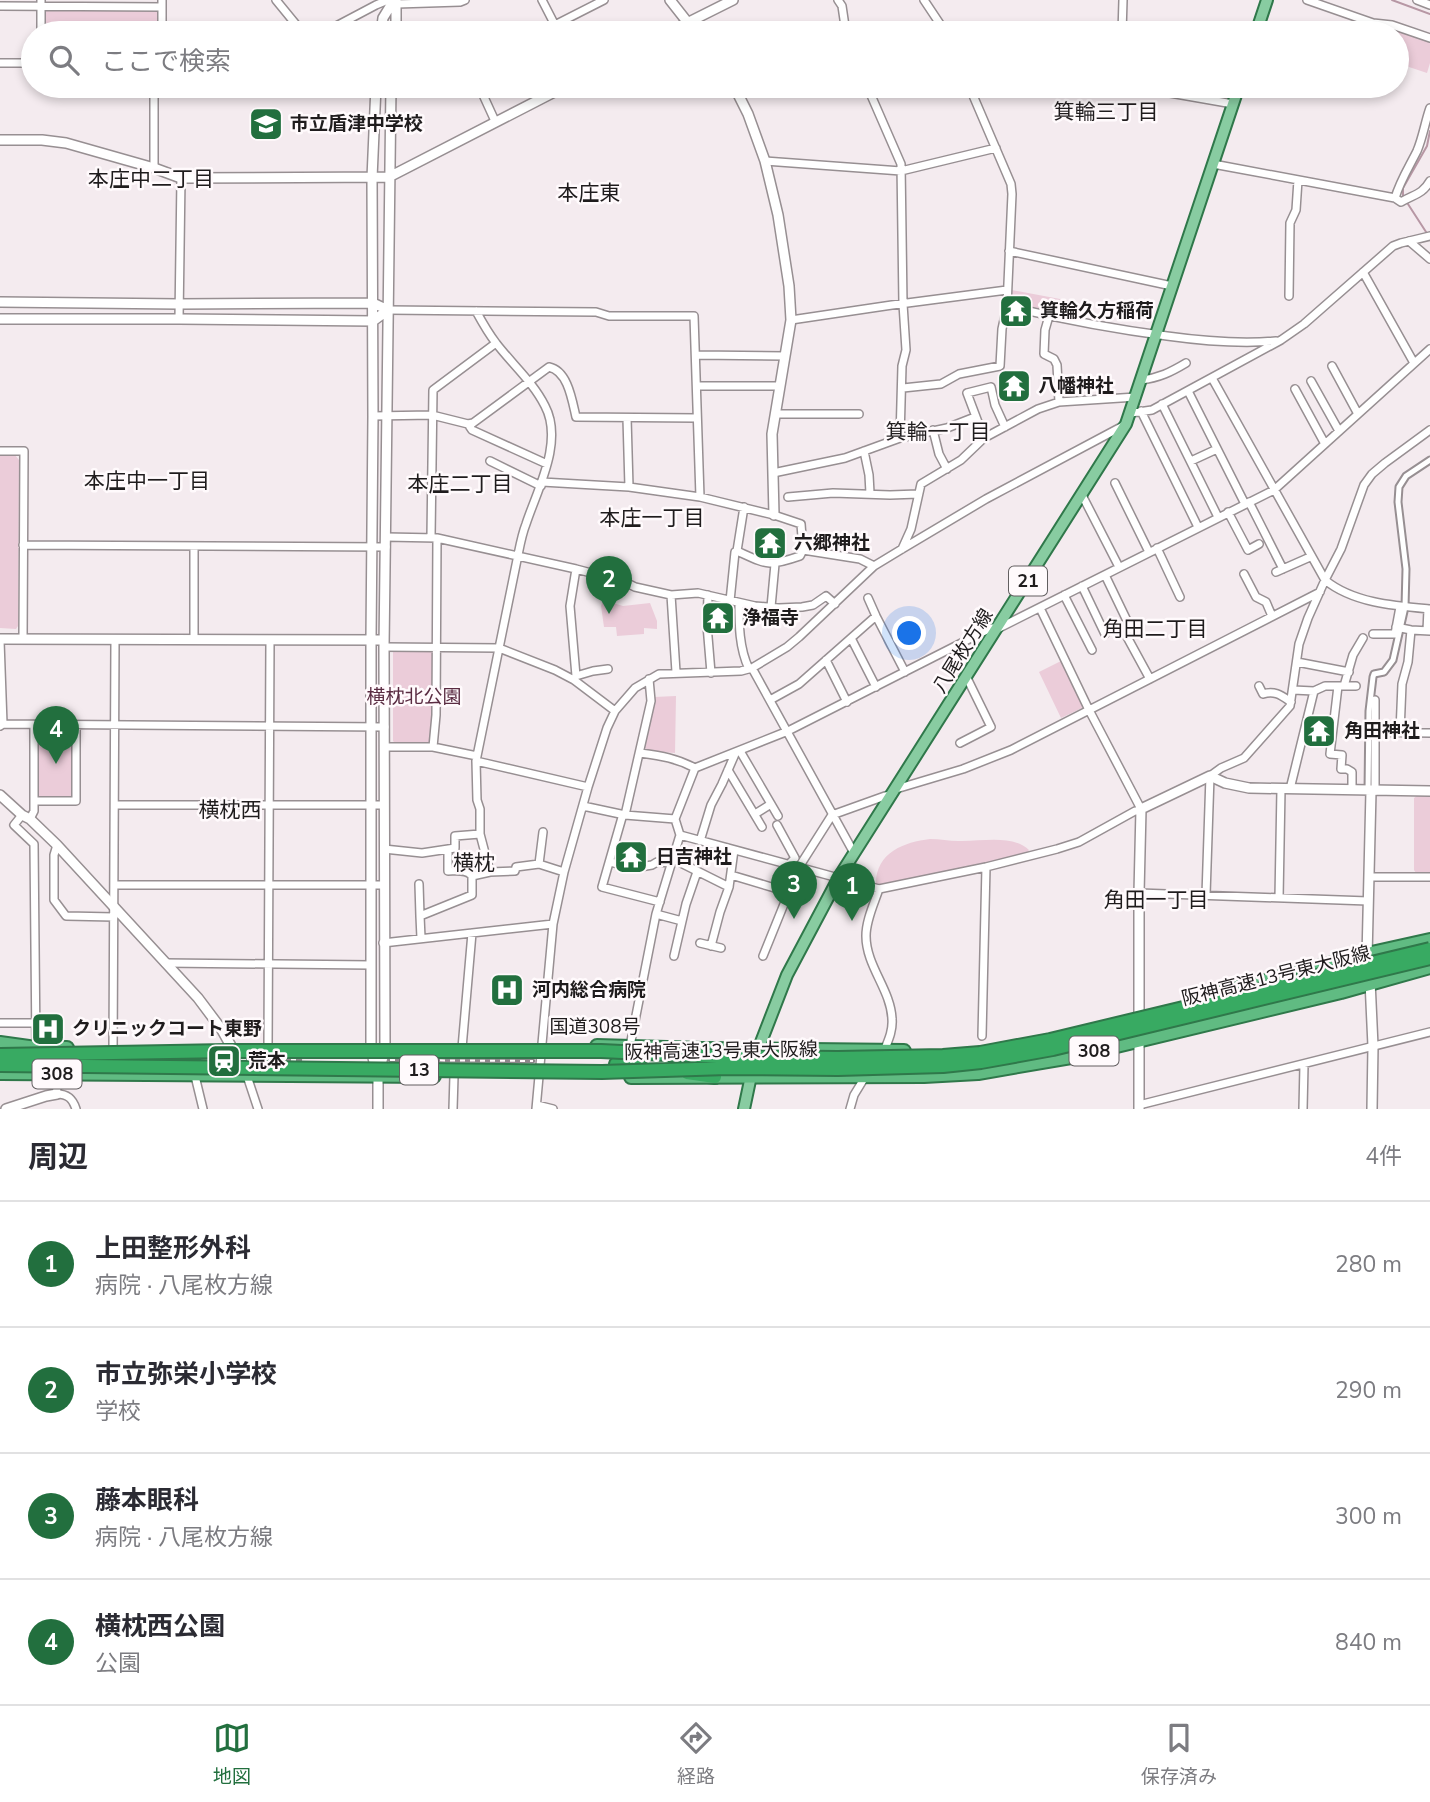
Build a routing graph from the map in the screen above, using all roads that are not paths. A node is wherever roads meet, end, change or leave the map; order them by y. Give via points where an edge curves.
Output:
1 (276, 0) edge
2 (464, 0) edge
3 (542, 0) edge
4 (604, 0) edge
5 (670, 0) edge
6 (733, 0) edge
7 (838, 0) edge
8 (923, 0) edge
9 (1123, 0) edge
10 (1267, 0) edge
11 (1307, 0) edge
12 (1417, 0) edge
13 (394, 1) edge
14 (41, 3) edge
15 (162, 3) edge
16 (1430, 5) edge
17 (0, 6) edge
18 (41, 21) edge
19 (162, 21) edge
20 (293, 21) edge
21 (346, 21) edge
22 (383, 21) edge
23 (395, 21) edge
24 (553, 21) edge
25 (563, 21) edge
26 (686, 21) edge
27 (691, 21) edge
28 (844, 21) edge
29 (938, 21) edge
30 (1122, 21) edge
31 (1260, 21) edge
32 (1367, 21) edge
33 (1409, 31) edge
34 (1430, 38) edge
35 (0, 63) edge
36 (21, 63) edge
37 (154, 98) edge
38 (375, 98) edge
39 (391, 98) edge
40 (484, 98) edge
41 (542, 98) edge
42 (740, 98) edge
43 (872, 98) edge
44 (974, 98) edge
45 (1199, 98) edge
46 (1236, 98) edge
47 (1234, 104) junction
48 (1430, 108) edge
49 (495, 121) junction
50 (0, 139) edge
51 (996, 148) junction
52 (765, 161) junction
53 (1213, 164) junction
54 (154, 168) junction
55 (901, 171) junction
56 (389, 177) junction
57 (181, 178) junction
58 (372, 178) junction
59 (1298, 180) junction
60 (1430, 181) edge
61 (1395, 198) junction
62 (1430, 236) edge
63 (1409, 241) junction
64 (1009, 251) junction
65 (1430, 259) edge
66 (1363, 272) junction
67 (1172, 286) junction
68 (1007, 290) junction
69 (1289, 296) dead end
70 (0, 302) edge
71 (373, 303) junction
72 (179, 304) junction
73 (903, 304) junction
74 (1007, 306) junction
75 (388, 310) junction
76 (476, 311) junction
77 (1049, 316) junction
78 (0, 319) edge
79 (178, 319) junction
80 (791, 320) junction
81 (373, 321) junction
82 (1156, 335) junction
83 (1279, 341) junction
84 (496, 343) junction
85 (1430, 349) edge
86 (696, 355) junction
87 (785, 356) junction
88 (1186, 363) dead end
89 (1414, 363) junction
90 (1332, 366) dead end
91 (1212, 378) junction
92 (1142, 380) junction
93 (1311, 381) dead end
94 (529, 382) junction
95 (697, 386) junction
96 (780, 386) junction
97 (903, 388) junction
98 (1295, 389) dead end
99 (1188, 391) junction
100 (1136, 397) junction
101 (1059, 401) junction
102 (1162, 404) junction
103 (776, 414) junction
104 (859, 414) dead end
105 (1358, 414) junction
106 (432, 415) junction
107 (373, 416) junction
108 (386, 416) junction
109 (1133, 416) junction
110 (975, 417) junction
111 (627, 418) junction
112 (697, 418) junction
113 (468, 424) junction
114 (1005, 427) junction
115 (933, 430) junction
116 (1430, 430) edge
117 (1339, 431) junction
118 (900, 438) junction
119 (984, 438) junction
120 (1325, 444) junction
121 (1217, 449) junction
122 (0, 451) edge
123 (864, 451) junction
124 (1430, 460) edge
125 (490, 461) dead end
126 (1191, 461) junction
127 (547, 464) junction
128 (947, 469) junction
129 (773, 473) junction
130 (1115, 483) dead end
131 (541, 484) junction
132 (629, 487) junction
133 (1274, 490) junction
134 (870, 493) junction
135 (918, 494) junction
136 (1082, 495) junction
137 (700, 497) junction
138 (788, 497) dead end
139 (1247, 503) junction
140 (744, 507) junction
141 (1228, 512) junction
142 (774, 515) junction
143 (1218, 517) junction
144 (1198, 527) junction
145 (434, 538) junction
146 (386, 542) junction
147 (1259, 544) dead end
148 (23, 545) junction
149 (194, 547) junction
150 (371, 547) junction
151 (902, 548) junction
152 (1157, 548) junction
153 (803, 550) junction
154 (737, 551) junction
155 (1149, 552) junction
156 (517, 555) junction
157 (1310, 557) junction
158 (775, 564) junction
159 (874, 566) junction
160 (1119, 568) junction
161 (576, 569) junction
162 (1244, 574) dead end
163 (1105, 575) junction
164 (1325, 580) junction
165 (1082, 586) junction
166 (1320, 591) junction
167 (671, 595) junction
168 (708, 595) junction
169 (1064, 595) junction
170 (1180, 597) dead end
171 (868, 598) dead end
172 (730, 601) junction
173 (739, 603) junction
174 (835, 604) junction
175 (771, 607) junction
176 (1402, 607) junction
177 (1040, 608) junction
178 (1429, 609) edge
179 (876, 616) junction
180 (1272, 616) junction
181 (1398, 627) junction
182 (999, 628) junction
183 (1411, 630) junction
184 (1429, 631) edge
185 (1105, 634) dead end
186 (1373, 634) dead end
187 (851, 638) junction
188 (1363, 638) dead end
189 (23, 639) junction
190 (194, 639) junction
191 (0, 640) edge
192 (115, 640) junction
193 (370, 640) junction
194 (270, 641) junction
195 (384, 643) junction
196 (437, 647) junction
197 (499, 648) junction
198 (1092, 650) dead end
199 (826, 660) junction
200 (1297, 662) junction
201 (750, 668) junction
202 (608, 669) dead end
203 (676, 672) junction
204 (905, 672) junction
205 (1349, 672) junction
206 (711, 673) junction
207 (575, 678) junction
208 (967, 678) junction
209 (649, 679) junction
210 (1150, 679) junction
211 (1259, 686) dead end
212 (1341, 686) junction
213 (1356, 686) dead end
214 (876, 687) junction
215 (1293, 690) junction
216 (1314, 691) junction
217 (770, 700) junction
218 (1375, 700) dead end
219 (846, 702) junction
220 (1291, 702) junction
221 (615, 710) junction
222 (1089, 710) junction
223 (1, 720) edge
224 (34, 725) junction
225 (76, 725) junction
226 (115, 725) junction
227 (270, 726) junction
228 (372, 727) junction
229 (385, 727) junction
230 (788, 732) junction
231 (1375, 732) junction
232 (1400, 732) junction
233 (1430, 733) edge
234 (960, 743) dead end
235 (385, 747) junction
236 (433, 747) junction
237 (738, 752) junction
238 (640, 753) junction
239 (477, 758) junction
240 (695, 768) junction
241 (728, 770) junction
242 (1210, 776) junction
243 (587, 787) junction
244 (1286, 789) junction
245 (1352, 790) junction
246 (1371, 791) junction
247 (1430, 791) edge
248 (894, 792) junction
249 (0, 795) edge
250 (34, 801) junction
251 (771, 804) junction
252 (115, 805) junction
253 (269, 806) junction
254 (371, 806) junction
255 (384, 806) junction
256 (583, 806) junction
257 (1141, 810) junction
258 (624, 814) junction
259 (755, 814) junction
260 (832, 815) junction
261 (26, 817) junction
262 (778, 817) dead end
263 (675, 819) junction
264 (777, 825) dead end
265 (762, 827) dead end
266 (543, 832) dead end
267 (480, 834) junction
268 (680, 835) junction
269 (700, 841) junction
270 (57, 845) junction
271 (384, 849) junction
272 (448, 849) junction
273 (734, 850) junction
274 (854, 853) junction
275 (672, 861) junction
276 (610, 862) junction
277 (539, 864) junction
278 (788, 865) junction
279 (799, 867) junction
280 (986, 867) junction
281 (489, 872) junction
282 (564, 872) junction
283 (697, 872) junction
284 (731, 875) junction
285 (472, 876) junction
286 (839, 877) junction
287 (1369, 877) junction
288 (1430, 877) edge
289 (419, 884) dead end
290 (115, 885) junction
291 (371, 885) junction
292 (384, 885) junction
293 (268, 886) junction
294 (729, 887) junction
295 (778, 889) dead end
296 (879, 889) junction
297 (1139, 893) junction
298 (1206, 895) junction
299 (1279, 898) junction
300 (1368, 901) junction
301 (660, 902) junction
302 (114, 912) junction
303 (656, 914) junction
304 (420, 916) junction
305 (682, 920) junction
306 (553, 924) junction
307 (472, 933) junction
308 (421, 938) junction
309 (1430, 940) edge
310 (383, 943) junction
311 (700, 943) dead end
312 (711, 946) junction
313 (721, 948) dead end
314 (1430, 949) edge
315 (1367, 954) junction
316 (674, 956) dead end
317 (764, 956) dead end
318 (1430, 958) edge
319 (164, 963) junction
320 (269, 965) junction
321 (371, 965) junction
322 (1430, 967) edge
323 (1370, 984) junction
324 (1139, 1014) junction
325 (0, 1023) edge
326 (35, 1023) junction
327 (1430, 1032) edge
328 (982, 1036) dead end
329 (1139, 1039) junction
330 (0, 1043) edge
331 (630, 1046) junction
332 (1373, 1046) junction
333 (542, 1047) junction
334 (113, 1048) junction
335 (232, 1048) junction
336 (268, 1048) junction
337 (462, 1048) junction
338 (378, 1049) junction
339 (702, 1049) junction
340 (758, 1049) junction
341 (33, 1051) junction
342 (286, 1051) junction
343 (884, 1051) junction
344 (0, 1054) edge
345 (616, 1061) junction
346 (0, 1065) edge
347 (1304, 1065) junction
348 (227, 1068) junction
349 (0, 1073) edge
350 (114, 1073) junction
351 (57, 1074) junction
352 (195, 1076) junction
353 (247, 1076) junction
354 (378, 1076) junction
355 (454, 1076) junction
356 (539, 1077) junction
357 (715, 1077) junction
358 (750, 1077) junction
359 (865, 1077) junction
360 (57, 1094) junction
361 (536, 1107) edge
362 (1139, 1107) edge
363 (6, 1109) edge
364 (76, 1109) edge
365 (203, 1109) edge
366 (258, 1109) edge
367 (378, 1109) edge
368 (453, 1109) edge
369 (553, 1109) edge
370 (744, 1109) edge
371 (850, 1109) edge
372 (1303, 1109) edge
373 (1372, 1109) edge

1 - 20 street
2 - 13 street
3 - 24 street
4 - 25 street
5 - 26 street
6 - 27 street
7 - 28 street
8 - 29 street
9 - 30 street
10 - 31 main road
11 - 32 street
12 - 16 street
13 - 21 street
13 - 22 street
13 - 23 street
14 - 15 street
14 - 17 street
14 - 18 street
15 - 19 street
33 - 34 street
35 - 36 street
37 - 54 street
38 - 58 street
39 - 56 street
40 - 49 street
41 - 49 street
42 - 52 street
43 - 55 street
44 - 51 street
45 - 47 street
46 - 47 main road, 八尾枚方線 / 21
47 - 53 main road, 八尾枚方線 / 21
48 - 61 street
49 - 56 street
50 - 54 street via 66,143
51 - 55 street
51 - 64 street via 1011,184
52 - 55 street
52 - 80 street via 778,215
53 - 59 street
53 - 67 main road, 八尾枚方線 / 21
54 - 57 street
55 - 73 street
56 - 58 street
56 - 75 street
57 - 58 street
57 - 72 street
58 - 71 street
59 - 61 street
59 - 69 street via 1296,210 1290,223
60 - 61 street via 1421,193 1401,202
62 - 63 street
63 - 65 street
63 - 66 street via 1393,246
64 - 67 street
64 - 68 street
66 - 83 street
66 - 89 street
67 - 82 main road, 八尾枚方線 / 21
68 - 73 street
68 - 74 street
70 - 72 street
71 - 72 street
71 - 75 street
71 - 81 street
72 - 79 street
73 - 80 street
73 - 97 street
74 - 77 street
74 - 97 street via 1000,366 959,374 941,384
75 - 76 street
75 - 81 street
75 - 108 street
76 - 84 street
76 - 86 street via 694,316
77 - 82 street
77 - 101 street via 1044,354 1057,365
78 - 79 street
79 - 81 street
80 - 87 street
81 - 107 street
82 - 83 street
82 - 92 main road, 八尾枚方線 / 21
83 - 91 street
84 - 94 street
84 - 106 street via 433,390
85 - 89 street
86 - 87 street
86 - 95 street
87 - 96 street
88 - 92 street via 1168,374
89 - 105 street
90 - 105 street
91 - 99 street
91 - 133 street
92 - 100 main road, 八尾枚方線 / 21
93 - 117 street
94 - 111 street via 549,367 555,368 566,383 576,417
94 - 113 street
94 - 127 street via 546,407 550,423
95 - 96 street
95 - 112 street
96 - 103 street
97 - 118 street
98 - 120 street
99 - 102 street
99 - 121 street
100 - 101 street
100 - 109 main road, 八尾枚方線 / 21
101 - 114 street
102 - 109 street
102 - 126 street
103 - 104 street
103 - 129 street
105 - 117 street
106 - 108 street
106 - 113 street
106 - 145 street
107 - 108 street
107 - 150 street
108 - 146 street
109 - 136 main road, 八尾枚方線 / 21
109 - 144 street
109 - 151 street
110 - 114 street via 967,393 991,387
110 - 115 street
110 - 119 street
111 - 112 street
111 - 132 street
112 - 137 street
113 - 127 street via 472,430
114 - 119 street
115 - 118 street
115 - 128 street
116 - 164 street via 1364,485 1342,549
117 - 120 street
118 - 123 street
119 - 128 street
120 - 133 street
121 - 126 street
121 - 139 street
122 - 148 street via 24,451
123 - 129 street
123 - 134 street
124 - 176 street via 1402,480 1397,493 1406,569
125 - 131 street
126 - 143 street
127 - 131 street
128 - 135 street via 921,484
129 - 142 street
130 - 155 street
131 - 132 street
131 - 156 street
132 - 137 street
133 - 139 street
133 - 157 street
134 - 135 street
134 - 138 street
135 - 151 street
136 - 160 street
136 - 182 main road, 八尾枚方線 / 21
137 - 140 street
139 - 141 street
139 - 157 street via 1280,570
140 - 142 street
140 - 154 street
141 - 143 street
141 - 147 street via 1248,550
142 - 153 street via 802,524
143 - 144 street
144 - 152 street
145 - 146 street
145 - 156 street
145 - 196 street
146 - 150 street
146 - 195 street
148 - 149 street
148 - 189 street
149 - 150 street
149 - 190 street
150 - 193 street
151 - 159 street
152 - 155 street
152 - 170 street
153 - 158 street via 800,556
153 - 159 street via 860,559
154 - 158 street
154 - 172 street
155 - 160 street
156 - 161 street
156 - 197 street
157 - 164 street
158 - 175 street
159 - 174 street
160 - 163 street
161 - 167 street
161 - 207 street via 570,606
162 - 180 street
163 - 165 street
163 - 210 street
164 - 166 street
164 - 176 street via 1335,589
165 - 169 street
165 - 185 street
166 - 180 street
166 - 200 street via 1299,644
167 - 168 street
167 - 203 street
168 - 172 street
168 - 206 street
169 - 177 street
169 - 198 street
171 - 179 street
172 - 173 street
173 - 175 street
173 - 201 street via 744,660
174 - 175 street via 826,596 813,605
174 - 201 street via 793,642
176 - 178 street
176 - 181 street
177 - 182 street
177 - 222 street
178 - 184 street
179 - 187 street
179 - 204 street
180 - 210 street
181 - 183 street
181 - 186 street via 1395,634
181 - 246 street via 1393,660 1384,673 1373,677
182 - 204 street
182 - 208 main road, 八尾枚方線 / 21
183 - 184 street
183 - 232 street
187 - 199 street
187 - 214 street
188 - 205 street
189 - 191 street
189 - 192 street
190 - 192 street
190 - 194 street
191 - 223 street
192 - 226 street
193 - 194 street
193 - 195 street
193 - 228 street
194 - 227 street
195 - 196 street
195 - 229 street
196 - 197 street
196 - 236 street
197 - 207 street
197 - 239 street
199 - 217 street via 799,684
199 - 219 street
200 - 205 street
200 - 215 street
201 - 206 street
201 - 217 street
202 - 207 street
203 - 206 street
203 - 209 street
204 - 214 street
205 - 212 street
207 - 221 street
208 - 234 street via 991,727
208 - 248 main road, 八尾枚方線 / 21
209 - 221 street
209 - 238 street via 651,701
210 - 222 street
211 - 220 street via 1263,694 1270,692
212 - 213 street
212 - 216 street
212 - 245 street via 1330,754 1342,755 1342,769 1352,772
214 - 219 street
215 - 216 street
215 - 220 street
216 - 244 street
217 - 230 street
218 - 231 street
219 - 230 street
220 - 242 street via 1244,758
221 - 243 street
222 - 248 street via 1011,750
222 - 257 street
223 - 224 street
224 - 225 street
224 - 250 street
225 - 226 street
225 - 250 street via 76,801
226 - 227 street
226 - 252 street
227 - 228 street
227 - 253 street
228 - 229 street
228 - 254 street
229 - 235 street
230 - 237 street
230 - 260 street
231 - 232 street
231 - 246 street
232 - 233 street
235 - 236 street
235 - 255 street
236 - 239 street
237 - 240 street
237 - 241 street
237 - 251 street
238 - 240 street via 668,756
238 - 258 street
239 - 243 street
239 - 267 street
240 - 263 street
241 - 259 street
241 - 269 street
242 - 244 street via 1239,786
242 - 257 street
242 - 298 street
243 - 256 street
244 - 245 street
244 - 299 street
245 - 246 street
246 - 247 street
246 - 287 street
248 - 260 street
248 - 274 main road, 八尾枚方線 / 21
249 - 261 street
250 - 261 street via 34,811
251 - 259 street
251 - 262 street
252 - 253 street
252 - 290 street
253 - 254 street
253 - 293 street
254 - 255 street
254 - 291 street
255 - 271 street
256 - 258 street
256 - 282 street
257 - 280 street via 1079,842
257 - 297 street
258 - 263 street
258 - 276 street
259 - 265 street
260 - 274 street
260 - 279 street
261 - 270 street
261 - 326 street via 14,825 34,844
263 - 268 street
264 - 278 street via 795,858
266 - 277 street
267 - 272 street via 455,836 456,848
267 - 281 street
268 - 269 street
268 - 275 street
269 - 273 street
270 - 302 street
270 - 302 street via 54,900 66,916
271 - 272 street via 422,853
271 - 292 street
272 - 285 street via 448,871
273 - 278 street
273 - 284 street
274 - 286 main road, 八尾枚方線 / 21
275 - 276 street via 634,868
275 - 283 street
275 - 301 street
276 - 301 street via 602,887
277 - 281 street
277 - 282 street
278 - 279 street
279 - 286 street
279 - 317 street
280 - 296 street
280 - 328 street
281 - 285 street
282 - 306 street
283 - 294 street
283 - 305 street
284 - 294 street
284 - 295 street
285 - 304 street via 472,895
286 - 296 street
286 - 340 main road, 八尾枚方線 / 21 via 787,975
287 - 288 street
287 - 300 street
289 - 304 street
290 - 293 street
290 - 302 street
291 - 292 street
291 - 293 street
291 - 321 street
292 - 310 street
293 - 320 street
294 - 312 street
296 - 343 street via 868,921 866,946 892,1019
297 - 298 street
297 - 324 street
298 - 299 street
299 - 300 street
300 - 315 street
301 - 303 street
302 - 319 street
302 - 334 street
303 - 305 street
303 - 331 street
304 - 308 street
305 - 316 street
306 - 307 street
306 - 333 street
307 - 308 street
307 - 337 street
308 - 310 street
309 - 315 highway, 国道308号 / 308
310 - 338 street
311 - 312 street
312 - 313 street
314 - 342 highway, 阪神高速13号東大阪線 / 13, bridge via 1050,1040 955,1055 838,1059 601,1051
315 - 323 street
315 - 324 highway, 国道308号 / 308
318 - 348 highway, 阪神高速13号東大阪線 / 13, bridge via 1053,1049 943,1066 602,1072
319 - 320 street
319 - 335 street via 198,998
320 - 321 street
320 - 336 street
321 - 338 street
322 - 323 highway, 308
323 - 329 highway, 308
323 - 332 street
324 - 329 street
324 - 343 highway, 国道308号 / 308 via 996,1046
325 - 326 street
326 - 341 street
327 - 332 street
329 - 359 highway, 308 via 978,1073
329 - 362 street
330 - 341 highway, 国道308号 / 308
331 - 333 highway, 国道308号 / 308
331 - 339 highway, 国道308号 / 308
332 - 347 street
332 - 373 street
333 - 337 highway, 国道308号 / 308
333 - 356 street
334 - 335 highway, 国道308号 / 308
334 - 341 highway, 国道308号 / 308
334 - 350 street
335 - 336 highway, 国道308号 / 308
335 - 353 street
336 - 338 highway, 国道308号 / 308
337 - 338 highway, 国道308号 / 308
338 - 354 street
339 - 340 highway, 国道308号 / 308
339 - 345 highway
340 - 343 highway, 国道308号 / 308
340 - 358 main road, 八尾枚方線 / 21
341 - 342 highway, 阪神高速13号東大阪線 / 13, bridge
341 - 344 highway, 阪神高速13号東大阪線 / 13, bridge
342 - 345 highway, bridge
345 - 348 highway, bridge
345 - 357 highway
346 - 348 highway, 阪神高速13号東大阪線 / 13, bridge
347 - 362 street
347 - 372 street
349 - 351 highway, 308
350 - 351 highway, 308
350 - 352 highway, 308
351 - 360 street
352 - 353 highway, 308
352 - 365 street
353 - 354 highway, 308
353 - 366 street
354 - 355 highway, 308
354 - 367 street
355 - 356 highway, 308
355 - 368 street
356 - 357 highway, 308
356 - 361 street
357 - 358 highway, 308
358 - 359 highway, 308
358 - 370 main road, 八尾枚方線 / 21
359 - 371 street
360 - 363 street
360 - 364 street via 69,1097
361 - 369 street

